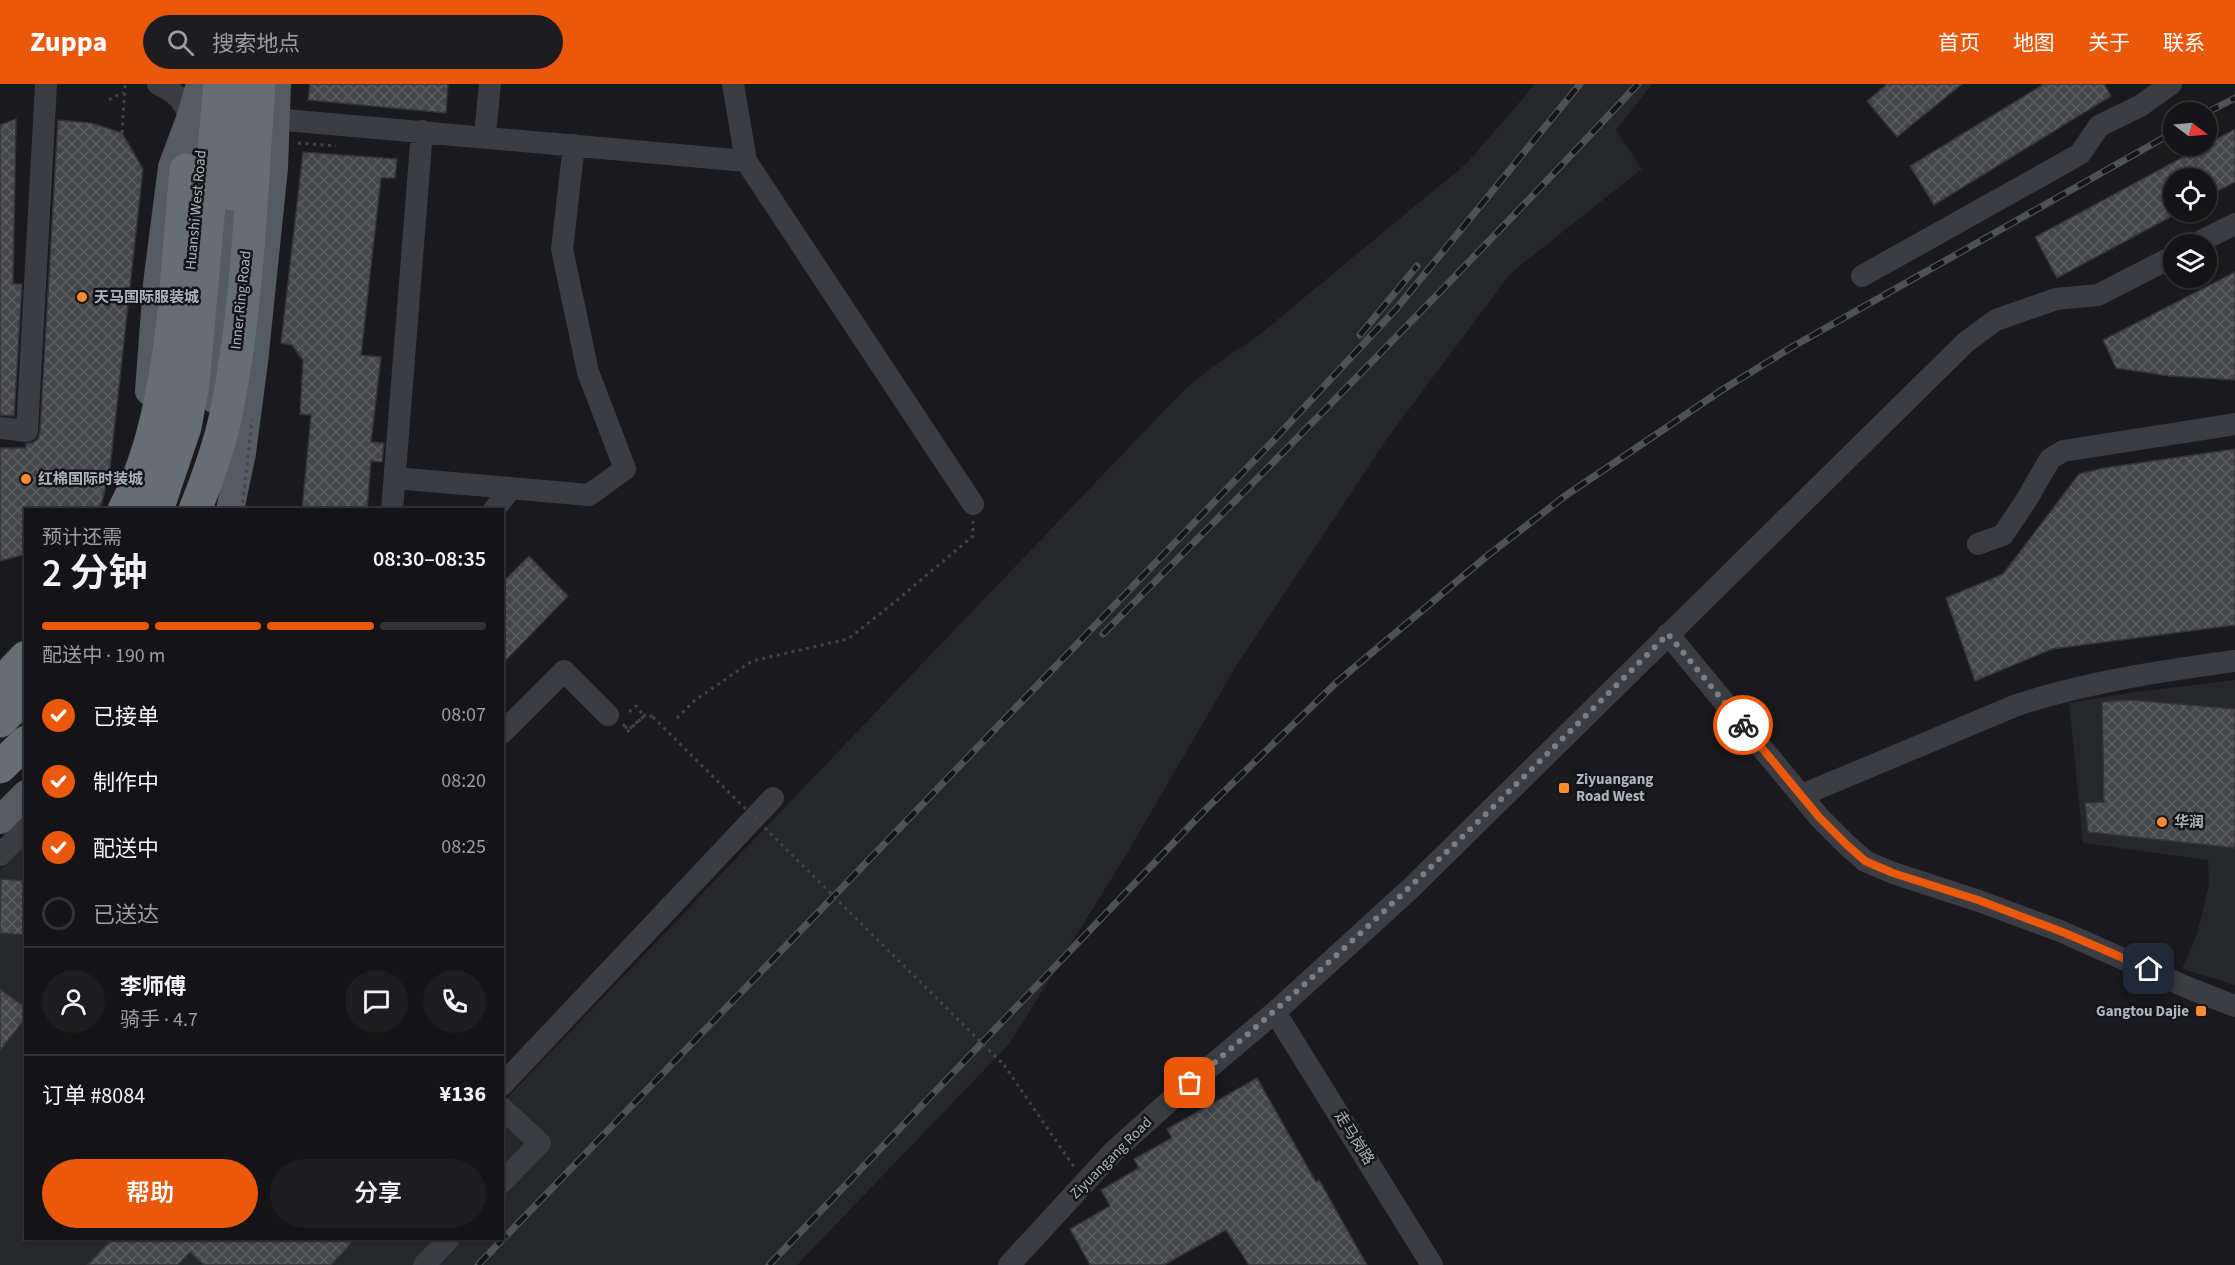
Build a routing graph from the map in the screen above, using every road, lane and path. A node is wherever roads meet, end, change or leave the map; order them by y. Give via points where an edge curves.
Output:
1 (46, 84) edge
2 (125, 84) edge
3 (158, 84) edge
4 (200, 84) edge
5 (207, 84) edge
6 (220, 84) edge
7 (242, 84) edge
8 (260, 84) edge
9 (277, 84) edge
10 (490, 84) edge
11 (733, 84) edge
12 (2171, 84) edge
13 (124, 92) junction
14 (117, 96) junction
15 (109, 100) dead end
16 (123, 101) dead end
17 (190, 119) junction
18 (274, 119) junction
19 (486, 124) dead end
20 (422, 131) junction
21 (122, 134) dead end
22 (574, 145) junction
23 (746, 161) junction
24 (186, 170) joint
25 (232, 194) joint
26 (2235, 224) edge
27 (2215, 234) edge
28 (2163, 262) edge
29 (1862, 276) dead end
30 (214, 401) junction
31 (2235, 424) edge
32 (0, 429) edge
33 (395, 478) junction
34 (511, 488) junction
35 (973, 504) joint
36 (143, 508) edge
37 (143, 508) edge
38 (143, 508) edge
39 (144, 508) edge
40 (181, 508) edge
41 (197, 508) edge
42 (198, 508) edge
43 (230, 508) edge
44 (392, 508) edge
45 (496, 508) edge
46 (1978, 544) dead end
47 (1668, 634) junction
48 (24, 659) edge
49 (2235, 661) edge
50 (24, 667) edge
51 (0, 679) edge
52 (0, 684) edge
53 (24, 685) edge
54 (0, 696) edge
55 (24, 697) edge
56 (614, 718) junction
57 (677, 718) dead end
58 (0, 721) edge
59 (24, 727) edge
60 (504, 731) edge
61 (0, 744) edge
62 (24, 744) edge
63 (0, 758) edge
64 (0, 767) edge
65 (24, 781) edge
66 (1802, 795) junction
67 (24, 796) edge
68 (773, 798) dead end
69 (0, 820) edge
70 (24, 830) edge
71 (0, 855) edge
72 (2235, 1006) edge
73 (1275, 1012) junction
74 (504, 1083) edge
75 (504, 1110) edge
76 (504, 1180) edge
77 (1084, 1182) junction
78 (448, 1240) edge
79 (424, 1265) edge
80 (1009, 1265) edge
81 (1432, 1265) edge

1 - 32 street via 27,431
2 - 13 path
3 - 17 street via 181,99
4 - 17 main road
5 - 37 main road, Huanshi West Road via 181,372 167,436
6 - 39 highway, bridge via 193,383 185,428
7 - 25 highway
8 - 42 highway, Inner Ring Road, bridge via 232,380 216,452
9 - 18 main road
10 - 19 street
11 - 23 street
12 - 29 street via 2140,106 2099,126 2080,154
13 - 14 path
13 - 21 path
14 - 15 path
14 - 16 path
17 - 24 main road
17 - 36 main road via 172,167 158,284
18 - 20 street
18 - 43 main road via 274,168 254,362
20 - 22 street
20 - 33 street
22 - 23 street
22 - 34 street via 562,249 588,372 625,469 589,495
23 - 35 street
24 - 38 highway, bridge via 168,365 150,445 138,478
25 - 30 main road
26 - 27 street
28 - 47 street, Ziyuangang Road via 2098,295 2056,298 1996,320 1966,342
30 - 40 main road
30 - 41 main road
31 - 46 street via 2064,451 2050,459 2003,535
33 - 34 street
33 - 44 street
34 - 45 street
35 - 57 path via 973,536 848,639 752,662 694,701
47 - 66 street
47 - 73 street, Ziyuangang Road via 1410,888
48 - 52 highway, bridge
49 - 66 street via 2045,696
50 - 51 main road
53 - 54 main road
55 - 58 highway
56 - 56 path via 636,706 644,716 628,730
56 - 60 street via 564,671
56 - 77 path, bridge via 628,731 646,714 653,717 1004,1065
59 - 61 main road
62 - 64 highway, bridge
63 - 65 main road
66 - 72 street via 1865,861 2060,931
67 - 69 main road
68 - 74 street
70 - 71 street
73 - 77 street, Ziyuangang Road via 1144,1123
73 - 81 street, 走马岗路
75 - 76 street via 540,1143
77 - 80 street, Ziyuangang Road
78 - 79 street

